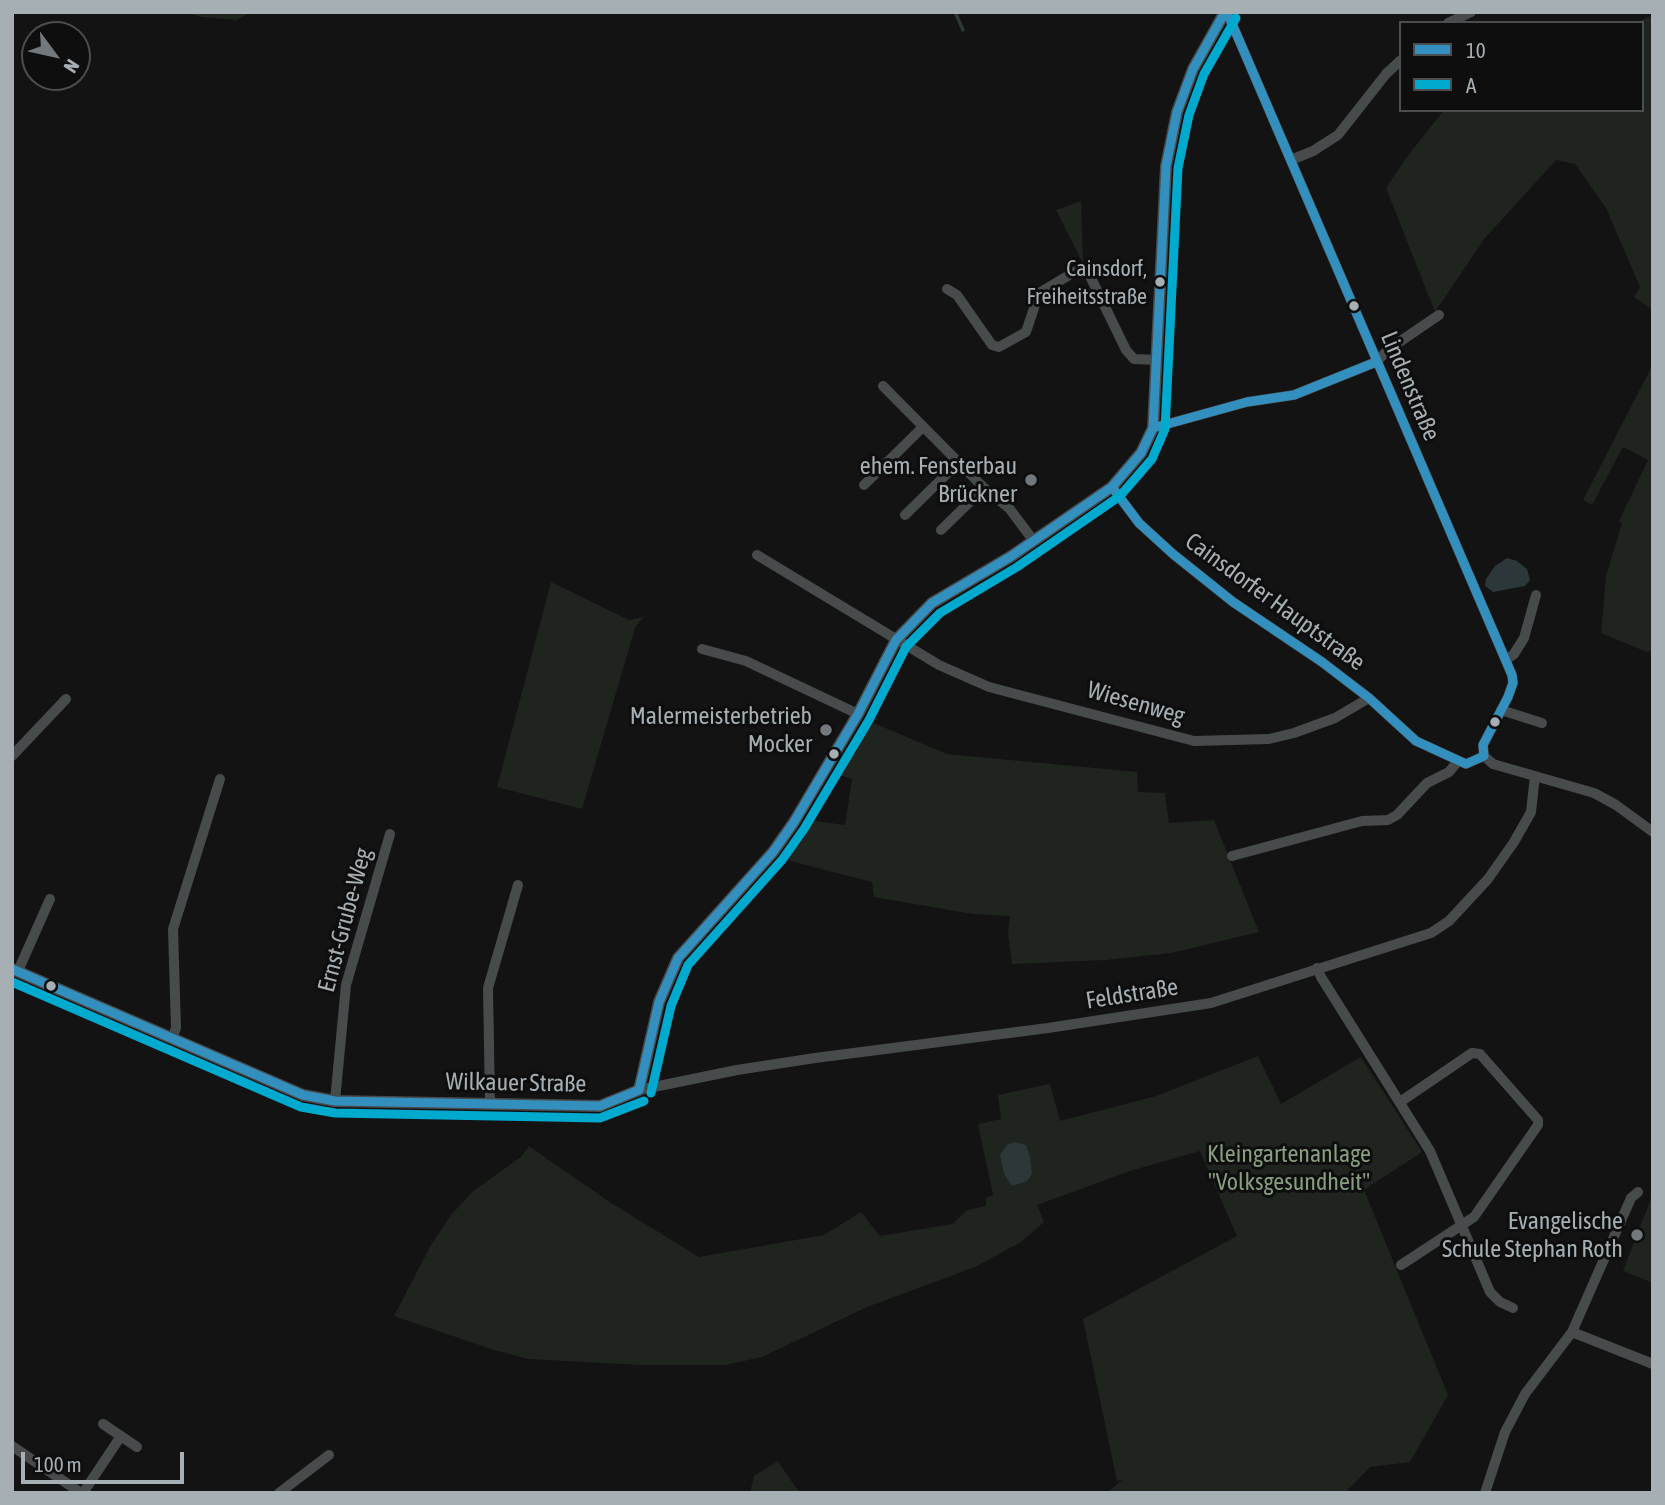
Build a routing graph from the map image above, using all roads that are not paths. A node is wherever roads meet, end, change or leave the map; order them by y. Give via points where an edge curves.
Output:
1 (1226, 12) edge
2 (1471, 12) edge
3 (1452, 21) edge
4 (1399, 62) edge
5 (1292, 160) junction
6 (947, 289) dead end
7 (1438, 315) dead end
8 (1157, 360) junction
9 (1376, 362) junction
10 (883, 386) dead end
11 (923, 427) junction
12 (1153, 428) junction
13 (959, 462) junction
14 (864, 485) dead end
15 (1112, 487) junction
16 (984, 488) junction
17 (905, 515) dead end
18 (941, 530) dead end
19 (1033, 540) junction
20 (757, 555) dead end
21 (1536, 595) dead end
22 (896, 640) junction
23 (702, 649) dead end
24 (1506, 660) junction
25 (1369, 698) junction
26 (66, 699) dead end
27 (1501, 710) junction
28 (858, 713) junction
29 (1542, 723) dead end
30 (12, 755) edge
31 (1484, 756) junction
32 (1458, 761) junction
33 (1535, 776) junction
34 (220, 779) dead end
35 (1653, 832) edge
36 (390, 834) dead end
37 (1231, 856) dead end
38 (518, 885) dead end
39 (50, 899) dead end
40 (1317, 968) junction
41 (15, 970) edge
42 (172, 1039) junction
43 (639, 1090) junction
44 (335, 1101) junction
45 (1400, 1101) junction
46 (491, 1102) junction
47 (1638, 1192) dead end
48 (1462, 1226) junction
49 (1401, 1265) dead end
50 (1513, 1308) dead end
51 (1572, 1332) junction
52 (1653, 1364) edge
53 (103, 1424) dead end
54 (121, 1436) junction
55 (12, 1446) edge
56 (137, 1447) dead end
57 (329, 1455) dead end
58 (82, 1493) edge
59 (279, 1493) edge
60 (1485, 1493) edge

1 - 5 street, Lindenstraße
1 - 8 street via 1194,69 1177,113 1166,166
2 - 3 street
4 - 5 street via 1338,135
5 - 9 street, Lindenstraße
6 - 8 street via 957,295 992,345 999,347 1026,332 1038,293 1084,271 1126,350 1134,359
7 - 9 street
8 - 12 street
9 - 12 street via 1294,395 1247,402
9 - 24 street, Lindenstraße
10 - 11 street
11 - 13 street
11 - 14 street
12 - 15 street via 1141,453
13 - 16 street
13 - 17 street
15 - 19 street
15 - 25 street, Cainsdorfer Hauptstraße via 1139,523 1173,554
16 - 18 street
16 - 19 street via 1009,508
19 - 22 street via 932,603
20 - 22 street, Wiesenweg
21 - 24 street via 1524,638
22 - 25 street, Wiesenweg via 989,687 1194,741 1269,739 1294,733 1335,718
22 - 28 street
23 - 28 street via 746,661
24 - 27 street, Lindenstraße via 1513,683
25 - 32 street, Cainsdorfer Hauptstraße via 1416,741
26 - 30 street
27 - 29 street
27 - 31 street, Lindenstraße via 1483,745
28 - 43 street via 773,852 678,958 659,1002
31 - 32 street via 1466,764
31 - 33 street via 1493,764
32 - 37 street via 1388,820 1362,821
33 - 35 street via 1594,793
33 - 40 street, Feldstraße via 1531,812 1511,847 1449,921 1431,933
34 - 42 street via 173,929 176,1028
36 - 44 street, Ernst-Grube-Weg via 346,985
38 - 46 street via 488,988
39 - 41 street
40 - 43 street, Feldstraße via 1211,1003 815,1058
40 - 45 street
41 - 42 street, Wilkauer Straße
42 - 44 street, Wilkauer Straße via 303,1095
43 - 46 street, Wilkauer Straße via 600,1106
44 - 46 street, Wilkauer Straße
45 - 48 street via 1430,1151
45 - 48 street via 1472,1053 1480,1054 1538,1120 1474,1217
47 - 51 street via 1631,1198
48 - 49 street
48 - 50 street via 1490,1292
51 - 52 street
51 - 60 street via 1525,1394 1505,1432
53 - 54 street
54 - 56 street
54 - 58 street
55 - 58 street
57 - 59 street

